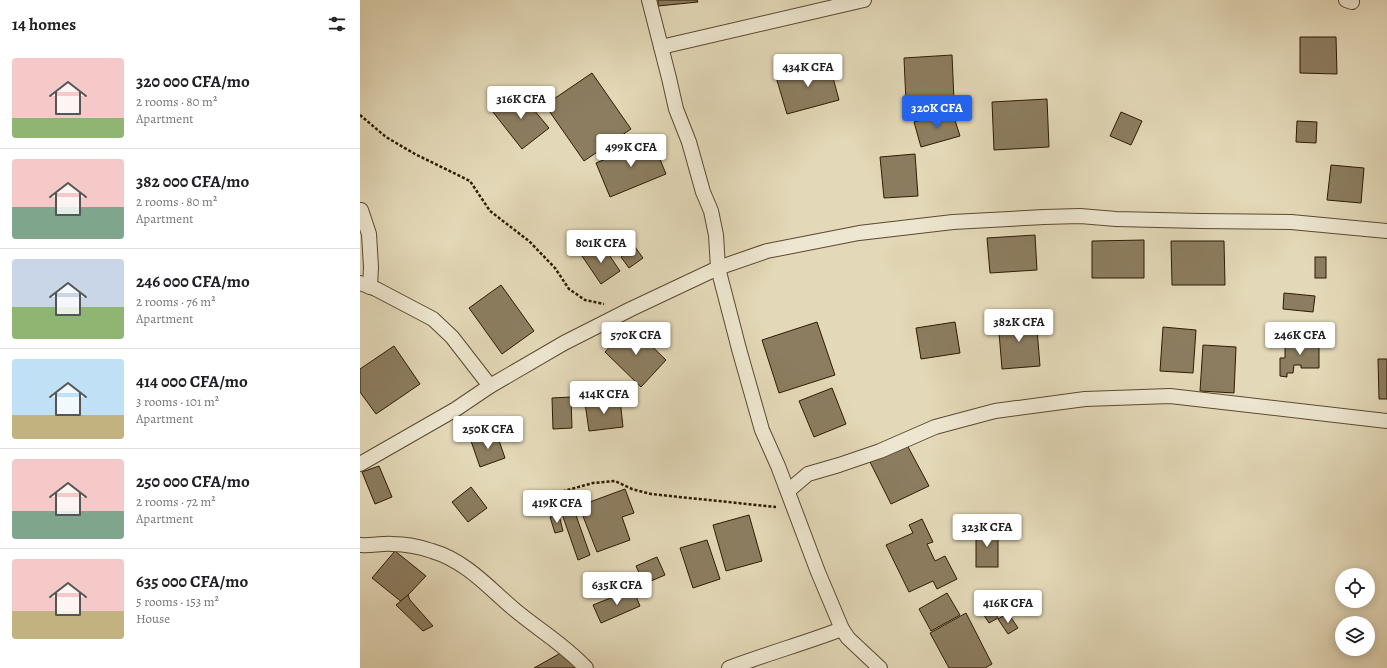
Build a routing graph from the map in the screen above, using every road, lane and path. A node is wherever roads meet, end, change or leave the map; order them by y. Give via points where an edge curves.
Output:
1 (649, 0) edge
2 (864, 0) edge
3 (661, 47) junction
4 (360, 115) edge
5 (361, 210) dead end
6 (1387, 231) edge
7 (718, 268) junction
8 (365, 285) edge
9 (630, 309) junction
10 (490, 386) junction
11 (1387, 421) edge
12 (360, 464) edge
13 (788, 491) junction
14 (553, 494) dead end
15 (794, 509) junction
16 (360, 545) edge
17 (842, 629) junction
18 (586, 668) edge
19 (729, 668) edge
20 (880, 668) edge

1 - 3 street
2 - 3 street
3 - 7 street via 676,109 711,211 716,235
4 - 9 path via 386,137 470,181 490,211 529,241 555,268 569,289 585,300
5 - 8 street via 369,234 371,267
6 - 7 street via 1291,222 1200,222 1080,216 952,222 859,233 767,251
7 - 9 street
7 - 13 street via 762,430
8 - 10 street via 433,319 452,337
9 - 10 street via 564,343
10 - 12 street via 456,409
11 - 13 street via 1170,396 1085,399 995,411 935,427 880,451 808,474
13 - 15 street
14 - 15 path via 593,483 615,481 651,494
15 - 17 street
16 - 18 street via 416,546 453,560 484,581 516,611 575,656
17 - 19 street
17 - 20 street

